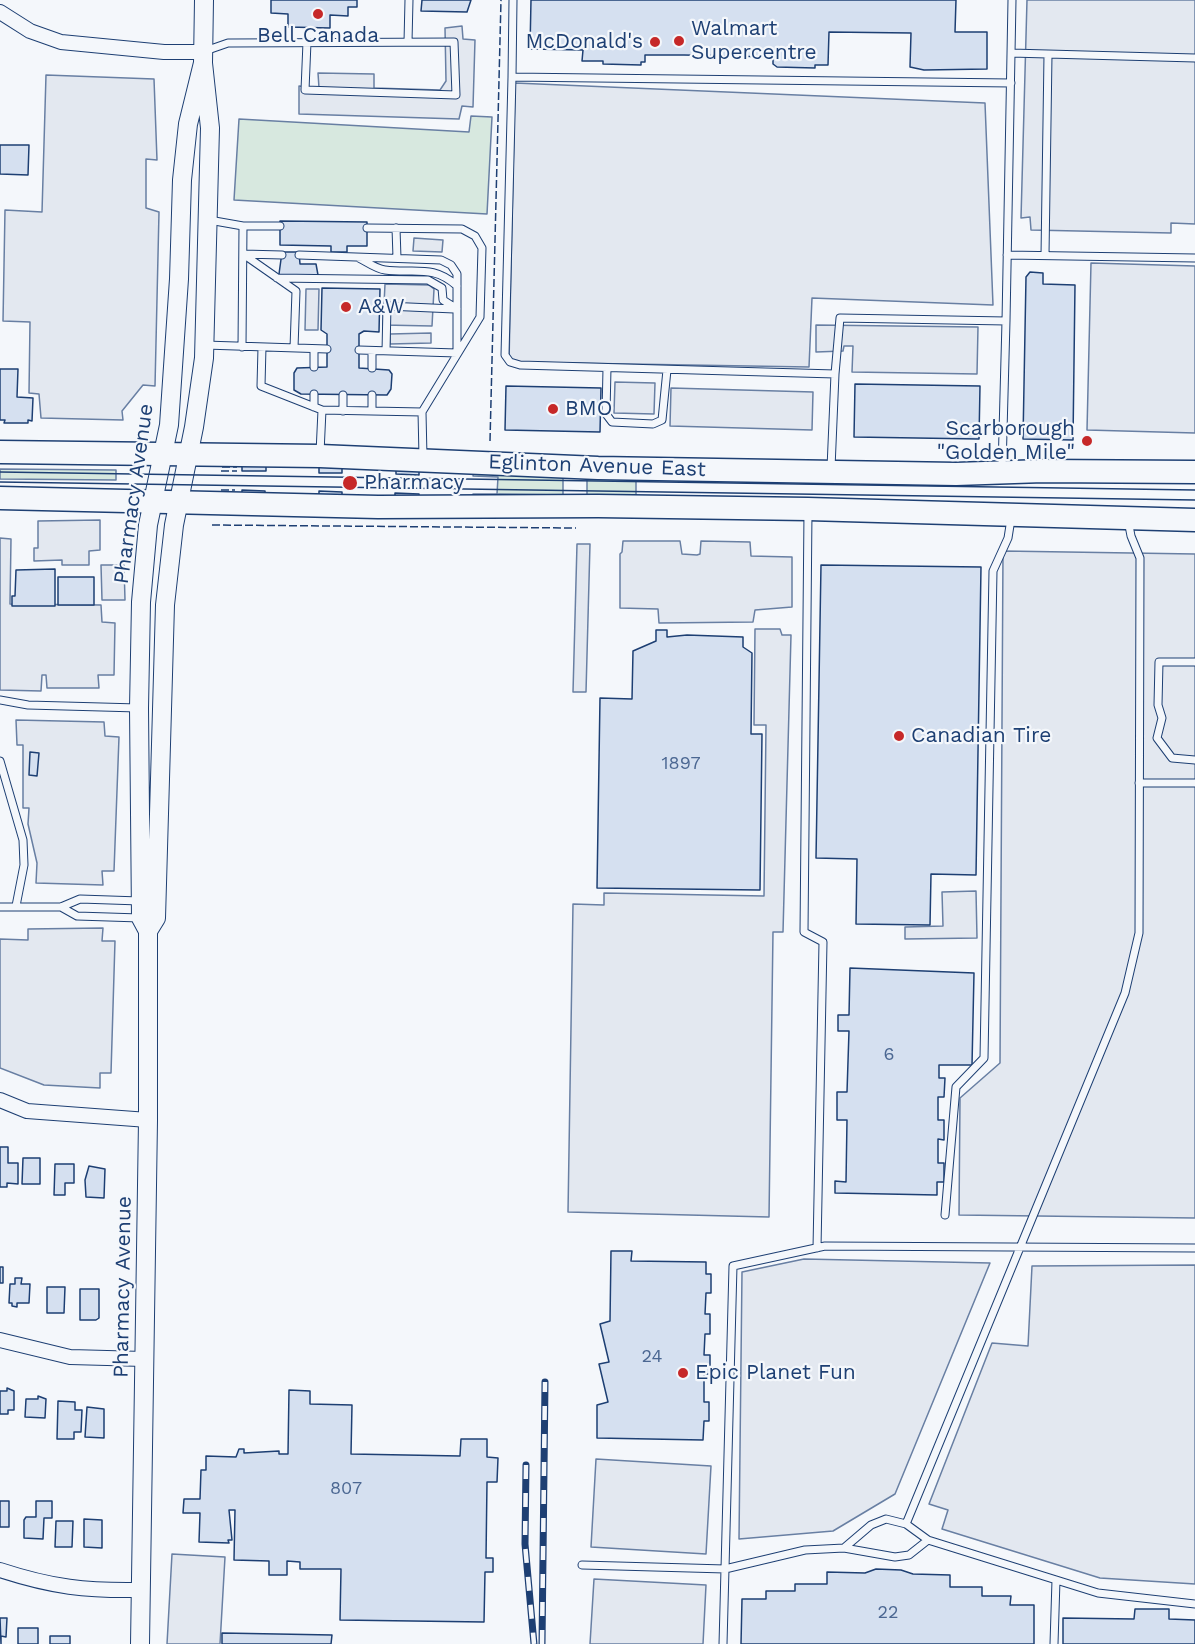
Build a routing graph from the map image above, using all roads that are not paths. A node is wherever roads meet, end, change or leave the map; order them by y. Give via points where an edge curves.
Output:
1 (204, 0) edge
2 (410, 0) edge
3 (513, 0) edge
4 (1012, 0) edge
5 (0, 12) edge
6 (307, 42) junction
7 (408, 42) junction
8 (1011, 53) junction
9 (1048, 55) junction
10 (203, 58) junction
11 (1195, 58) edge
12 (512, 77) junction
13 (1011, 82) junction
14 (209, 220) junction
15 (243, 226) junction
16 (280, 226) dead end
17 (367, 228) dead end
18 (396, 228) junction
19 (243, 254) junction
20 (282, 255) dead end
21 (298, 255) dead end
22 (1007, 255) junction
23 (1045, 255) junction
24 (356, 257) junction
25 (397, 258) junction
26 (1195, 258) edge
27 (277, 278) junction
28 (457, 285) junction
29 (457, 309) junction
30 (1006, 321) junction
31 (205, 345) junction
32 (242, 347) junction
33 (262, 347) junction
34 (294, 348) junction
35 (314, 349) junction
36 (327, 349) dead end
37 (359, 350) dead end
38 (372, 351) junction
39 (386, 351) junction
40 (457, 353) junction
41 (314, 367) dead end
42 (372, 368) dead end
43 (607, 368) junction
44 (667, 370) junction
45 (835, 374) junction
46 (314, 394) dead end
47 (343, 395) dead end
48 (372, 395) dead end
49 (318, 409) junction
50 (343, 411) junction
51 (372, 411) junction
52 (422, 412) junction
53 (0, 452) edge
54 (163, 454) junction
55 (188, 454) junction
56 (320, 456) junction
57 (422, 460) junction
58 (1002, 471) junction
59 (831, 472) junction
60 (1195, 472) edge
61 (0, 498) edge
62 (153, 502) junction
63 (178, 503) junction
64 (808, 509) junction
65 (1012, 517) junction
66 (1128, 519) junction
67 (1195, 520) edge
68 (1195, 662) edge
69 (0, 700) edge
70 (139, 708) junction
71 (1195, 760) edge
72 (0, 761) edge
73 (1139, 783) junction
74 (1195, 783) edge
75 (16, 906) junction
76 (0, 907) edge
77 (61, 907) junction
78 (148, 914) junction
79 (0, 1100) edge
80 (148, 1120) junction
81 (945, 1215) dead end
82 (1020, 1247) junction
83 (817, 1248) junction
84 (1195, 1248) edge
85 (0, 1340) edge
86 (144, 1359) junction
87 (906, 1524) junction
88 (928, 1540) junction
89 (844, 1548) junction
90 (582, 1565) dead end
91 (725, 1569) junction
92 (0, 1570) edge
93 (1056, 1580) junction
94 (140, 1590) junction
95 (1195, 1604) edge
96 (140, 1644) edge
97 (723, 1644) edge
98 (1054, 1644) edge

1 - 10 street, Pharmacy Avenue
2 - 7 lane
3 - 12 lane
4 - 8 lane
5 - 10 street via 30,31 61,42
6 - 7 lane
6 - 7 lane via 305,90 456,94 454,42
6 - 10 lane via 222,43
8 - 9 lane
8 - 13 lane
9 - 11 lane
9 - 23 lane
10 - 14 street, Pharmacy Avenue via 210,128
10 - 54 street, Pharmacy Avenue via 188,124 182,180 170,425
12 - 13 lane
12 - 43 lane via 505,355 510,362 520,365
13 - 22 lane
14 - 15 lane
14 - 31 street, Pharmacy Avenue
15 - 16 lane
15 - 19 lane
17 - 18 lane
18 - 25 lane
18 - 40 lane via 462,229 475,236 482,248 480,317
19 - 20 lane
19 - 27 lane
19 - 32 lane
21 - 24 lane
22 - 23 lane
22 - 30 lane
23 - 26 lane
24 - 25 lane
24 - 28 lane via 382,270 434,271
25 - 28 lane via 441,260 457,274
27 - 29 lane via 428,280 442,288 443,300
27 - 34 lane via 296,291
28 - 29 lane
29 - 39 lane via 387,306
29 - 40 lane
30 - 45 lane via 840,318
30 - 58 lane
31 - 32 lane
31 - 55 street, Pharmacy Avenue
32 - 33 lane
33 - 34 lane
33 - 49 lane via 261,386
34 - 35 lane
35 - 36 lane
35 - 41 lane
37 - 38 lane
38 - 39 lane
38 - 42 lane
39 - 40 lane
40 - 52 lane
43 - 44 lane
43 - 44 lane via 606,414 612,422 653,424 662,420 665,412
44 - 45 lane
45 - 59 lane
46 - 49 lane
47 - 50 lane
48 - 51 lane
49 - 50 lane
49 - 56 lane
50 - 51 lane
51 - 52 lane
52 - 57 lane
53 - 54 main road, Eglinton Avenue East
54 - 55 main road, Eglinton Avenue East
54 - 62 street, Pharmacy Avenue
55 - 56 main road, Eglinton Avenue East
55 - 63 street, Pharmacy Avenue
56 - 57 main road, Eglinton Avenue East
57 - 59 main road, Eglinton Avenue East via 577,468
58 - 59 main road, Eglinton Avenue East
58 - 60 main road, Eglinton Avenue East
61 - 62 main road, Eglinton Avenue East
62 - 63 main road, Eglinton Avenue East
62 - 70 street, Pharmacy Avenue via 141,602
63 - 64 main road, Eglinton Avenue East
63 - 78 street, Pharmacy Avenue via 165,605
64 - 65 main road, Eglinton Avenue East
64 - 83 lane via 804,932 823,942
65 - 66 main road, Eglinton Avenue East
65 - 81 lane via 1008,538 993,571 984,1058 956,1088
66 - 67 main road, Eglinton Avenue East
66 - 73 lane via 1140,558
68 - 71 lane via 1159,662 1158,705 1162,718 1157,738 1172,758
69 - 70 lane via 28,705
70 - 78 street, Pharmacy Avenue
72 - 75 lane via 23,840 23,873
73 - 74 lane
73 - 82 lane via 1139,933 1125,993
75 - 76 lane
75 - 77 lane
77 - 78 lane via 77,916
77 - 78 lane via 80,899
78 - 80 street, Pharmacy Avenue
79 - 80 street via 27,1111
80 - 86 street, Pharmacy Avenue
82 - 83 lane
82 - 84 lane
82 - 87 lane
83 - 91 lane via 733,1266
85 - 86 street via 70,1357
86 - 94 street, Pharmacy Avenue
87 - 88 lane
87 - 89 lane via 886,1519 871,1525
88 - 89 lane via 909,1555 895,1557
88 - 93 lane
89 - 91 lane via 805,1550
90 - 91 lane
91 - 97 lane
92 - 94 street via 43,1584 81,1590
93 - 95 lane via 1098,1593
93 - 98 lane
94 - 96 street, Pharmacy Avenue

